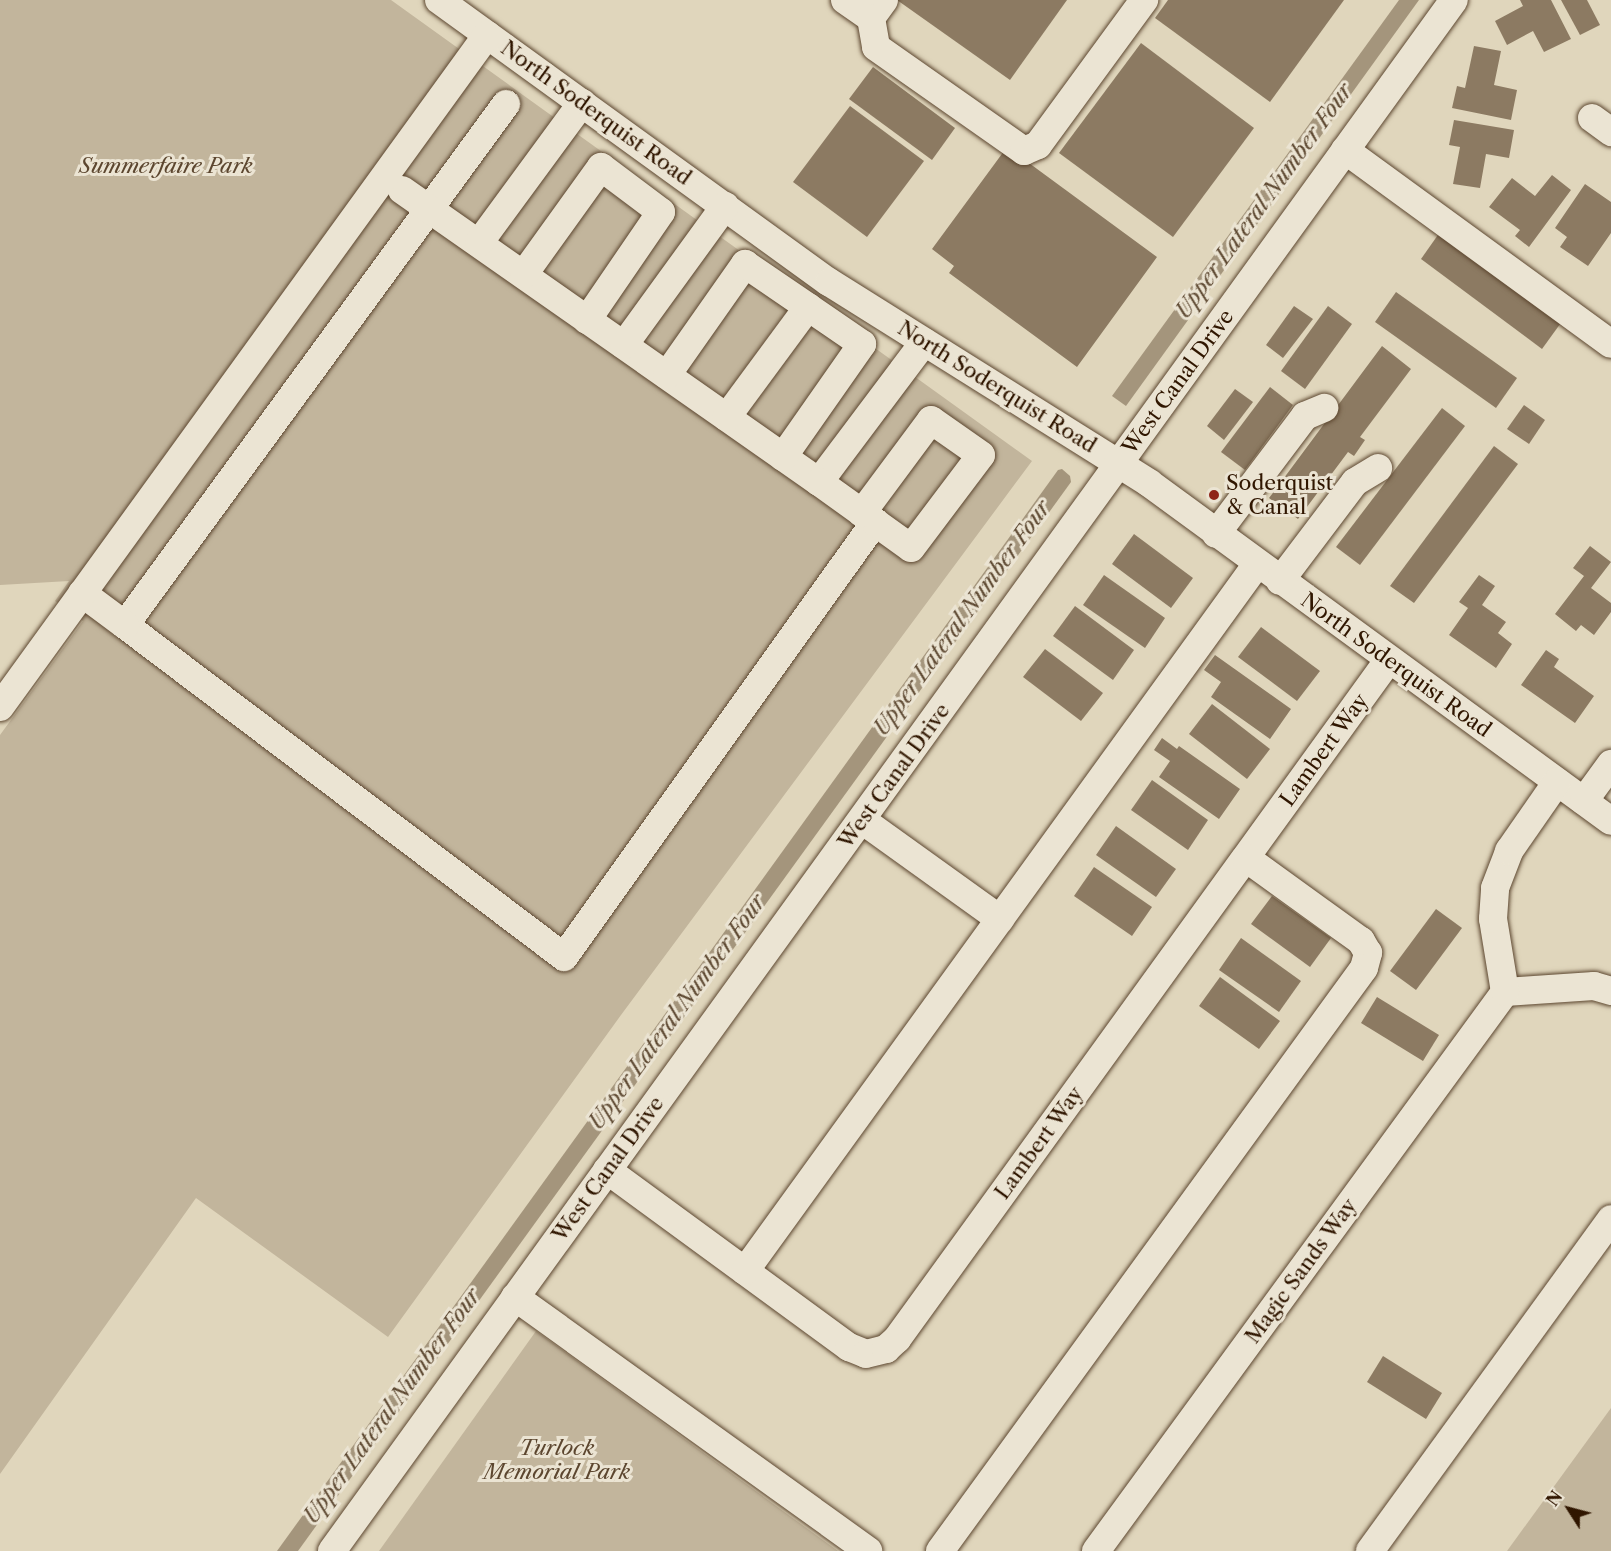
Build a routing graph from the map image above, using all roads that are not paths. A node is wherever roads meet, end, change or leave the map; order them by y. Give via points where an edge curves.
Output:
1 (439, 0) edge
2 (845, 0) edge
3 (1144, 0) edge
4 (1454, 0) edge
5 (469, 8) edge
6 (877, 9) edge
7 (487, 35) junction
8 (582, 103) junction
9 (506, 104) dead end
10 (1345, 150) junction
11 (402, 190) dead end
12 (724, 206) junction
13 (430, 209) junction
14 (478, 243) junction
15 (524, 274) junction
16 (808, 307) junction
17 (587, 320) junction
18 (924, 342) junction
19 (1611, 344) edge
20 (624, 345) junction
21 (667, 375) junction
22 (1324, 408) dead end
23 (727, 417) junction
24 (783, 457) junction
25 (1120, 463) junction
26 (1378, 468) dead end
27 (819, 482) junction
28 (1216, 534) junction
29 (1257, 564) junction
30 (1280, 581) junction
31 (82, 593) junction
32 (125, 625) junction
33 (1389, 661) junction
34 (0, 707) edge
35 (1611, 764) edge
36 (1557, 782) junction
37 (1584, 801) junction
38 (862, 820) junction
39 (1611, 821) edge
40 (1246, 858) junction
41 (1000, 919) junction
42 (1611, 991) edge
43 (1505, 992) junction
44 (607, 1170) junction
45 (1611, 1219) edge
46 (745, 1271) junction
47 (515, 1297) junction
48 (332, 1551) edge
49 (868, 1551) edge
50 (940, 1551) edge
51 (1096, 1551) edge
52 (1370, 1551) edge

1 - 5 street, North Soderquist Road
2 - 6 street
3 - 6 street via 1038,146 1024,151 876,47
4 - 10 street, West Canal Drive
5 - 7 street, North Soderquist Road
7 - 8 street, North Soderquist Road
7 - 31 street
8 - 12 street, North Soderquist Road
8 - 14 street
9 - 13 street
10 - 19 street
10 - 25 street, West Canal Drive
11 - 13 street
12 - 18 street, North Soderquist Road via 830,282
12 - 20 street
13 - 14 street
13 - 32 street
14 - 15 street
15 - 17 street
15 - 17 street via 601,167 661,212
16 - 21 street via 745,264
16 - 23 street
16 - 24 street via 862,344
17 - 20 street
18 - 25 street, North Soderquist Road
18 - 27 street
20 - 21 street
21 - 23 street
22 - 28 street via 1305,416
23 - 24 street
24 - 27 street
25 - 28 street, North Soderquist Road
25 - 38 street, West Canal Drive
26 - 30 street via 1355,482
27 - 32 street via 869,517 564,957
28 - 29 street, North Soderquist Road
29 - 30 street, North Soderquist Road
29 - 41 street
30 - 33 street, North Soderquist Road
31 - 32 street
31 - 34 street
33 - 36 street, North Soderquist Road
33 - 40 street, Lambert Way
35 - 37 street
36 - 37 street, North Soderquist Road
36 - 43 street via 1509,851 1495,888 1493,919
37 - 39 street, North Soderquist Road
38 - 41 street
38 - 44 street, West Canal Drive
40 - 46 street, Lambert Way via 892,1345 873,1354 854,1350
40 - 50 street via 1361,941 1368,953 1364,968
41 - 46 street
42 - 43 street via 1594,986
43 - 51 street, Magic Sands Way
44 - 46 street, Lambert Way
44 - 47 street, West Canal Drive
45 - 52 street
47 - 48 street, West Canal Drive
47 - 49 street

